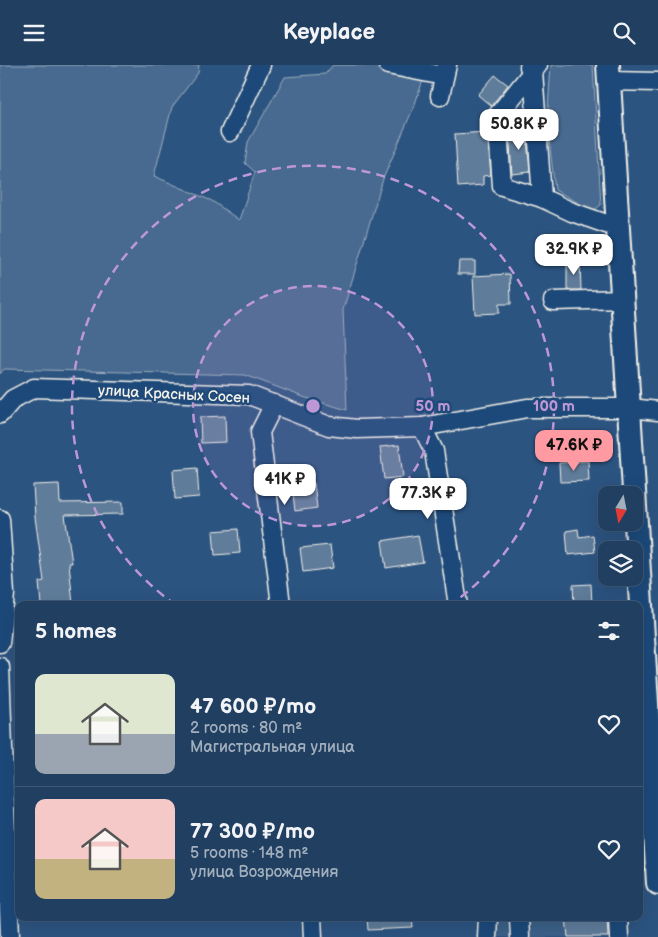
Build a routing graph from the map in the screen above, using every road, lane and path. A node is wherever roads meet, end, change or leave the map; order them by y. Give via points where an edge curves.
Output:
1 (262, 65) edge
2 (388, 65) edge
3 (533, 67) edge
4 (445, 70) edge
5 (609, 73) edge
6 (658, 82) edge
7 (440, 96) dead end
8 (230, 132) dead end
9 (542, 198) junction
10 (618, 228) junction
11 (623, 299) junction
12 (553, 301) dead end
13 (274, 404) junction
14 (630, 408) junction
15 (658, 411) edge
16 (0, 414) edge
17 (422, 427) junction
18 (0, 519) edge
19 (280, 601) edge
20 (457, 601) edge
21 (638, 601) edge
22 (0, 643) edge
23 (0, 667) edge
24 (643, 719) edge
25 (646, 791) edge
26 (8, 856) edge
27 (658, 883) edge
28 (312, 921) edge
29 (488, 921) edge
30 (519, 921) edge
31 (618, 921) edge
32 (10, 937) edge
33 (313, 937) edge
34 (487, 937) edge
35 (520, 937) edge
36 (619, 937) edge

1 - 8 street
2 - 4 street
3 - 9 street
3 - 9 street via 497,116 502,186
4 - 7 street
5 - 6 street
5 - 10 main road
9 - 10 street
10 - 11 main road
11 - 12 street
11 - 14 main road
13 - 16 street, улица Красных Сосен via 249,395 34,388 13,399
13 - 17 street, улица Красных Сосен via 329,425 357,429
13 - 19 street via 260,432
14 - 15 street, улица Красных Сосен
14 - 17 street, улица Красных Сосен via 527,408
14 - 21 main road
17 - 20 street via 434,451
18 - 22 street via 5,594
23 - 26 street
24 - 25 main road
25 - 27 main road
26 - 32 street
28 - 33 street
29 - 34 street
30 - 35 street
31 - 36 street

